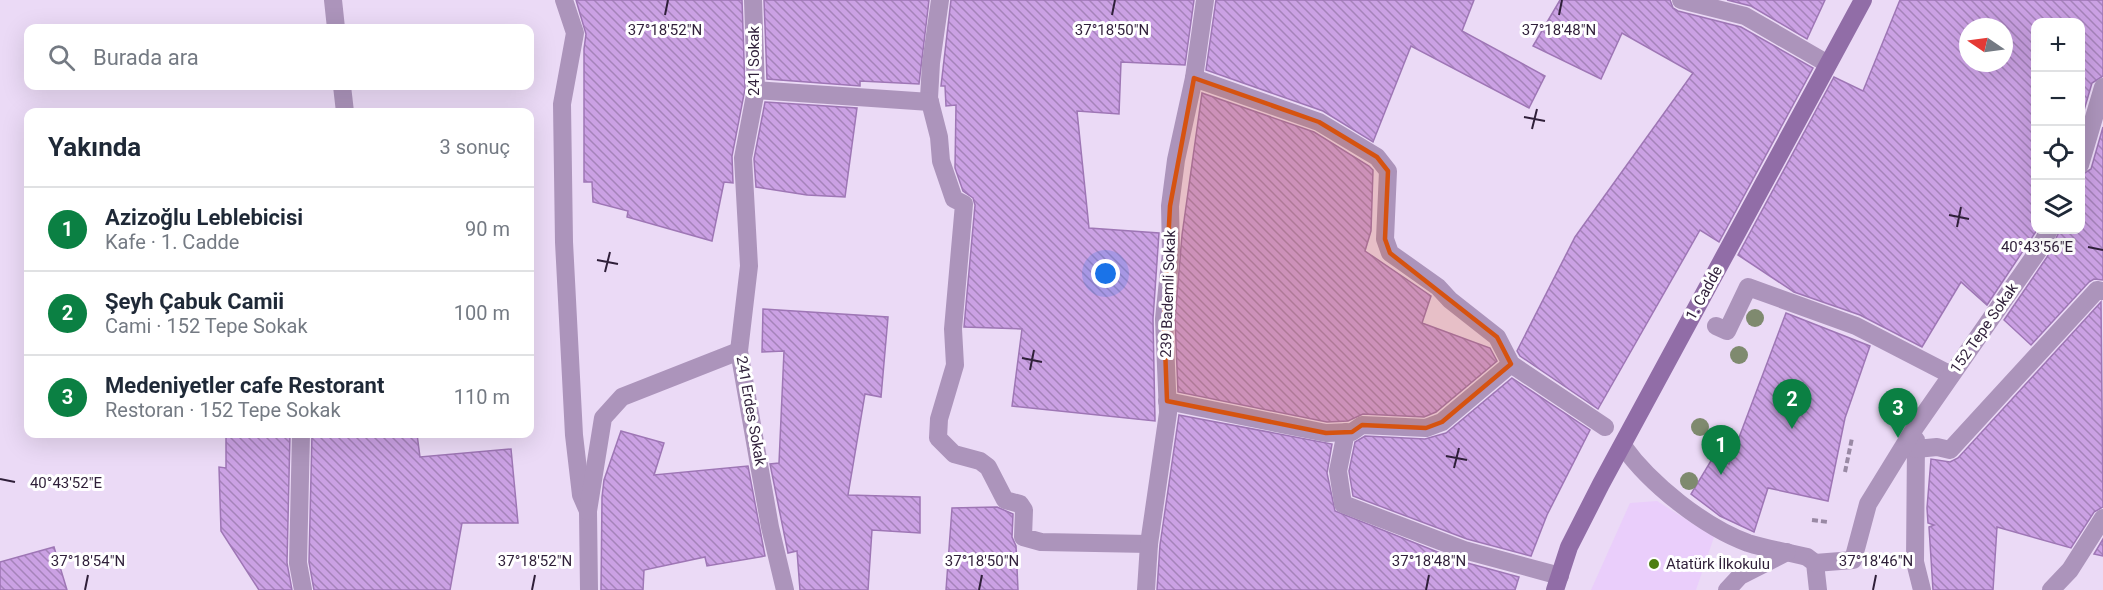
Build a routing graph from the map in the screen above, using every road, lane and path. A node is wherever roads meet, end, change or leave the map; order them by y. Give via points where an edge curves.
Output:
1 (333, 0) edge
2 (564, 0) edge
3 (753, 0) edge
4 (940, 0) edge
5 (1205, 0) edge
6 (1681, 0) edge
7 (1863, 0) edge
8 (336, 24) edge
9 (1828, 64) junction
10 (1194, 78) junction
11 (2103, 87) edge
12 (342, 90) edge
13 (756, 90) junction
14 (930, 102) junction
15 (345, 108) edge
16 (2085, 148) edge
17 (743, 158) joint
18 (2047, 234) edge
19 (2103, 291) edge
20 (1716, 326) dead end
21 (739, 351) junction
22 (1511, 364) junction
23 (1951, 375) junction
24 (1167, 401) junction
25 (1916, 426) junction
26 (1605, 427) dead end
27 (1346, 432) junction
28 (301, 438) edge
29 (1852, 438) dead end
30 (1623, 446) junction
31 (1916, 449) junction
32 (1844, 479) dead end
33 (588, 511) junction
34 (1836, 516) dead end
35 (2103, 518) edge
36 (1149, 544) junction
37 (1786, 552) junction
38 (1815, 563) junction
39 (1557, 583) edge
40 (303, 590) edge
41 (590, 590) edge
42 (785, 590) edge
43 (1146, 590) edge
44 (1727, 590) edge
45 (1818, 590) edge
46 (1922, 590) edge
47 (2051, 590) edge

1 - 8 street
2 - 33 street via 575,33 562,104 565,265 574,435 581,495
3 - 13 street, 241 Sokak
4 - 14 street via 930,63
5 - 10 street, 239 Bademli Sokak
6 - 9 street via 1744,16
7 - 9 main road, 1. Cadde
9 - 30 main road, 1. Cadde
10 - 22 street via 1319,122 1377,157 1388,171 1385,239 1390,254 1438,287 1497,338
10 - 24 street, 239 Bademli Sokak via 1170,206 1171,252 1164,319
11 - 16 street
12 - 15 street
13 - 14 street
13 - 17 street, 241 Sokak
14 - 36 street via 941,161 954,199 964,204 953,329 955,365 939,419 938,438 954,454 988,467 1005,500 1020,504 1024,510 1023,537 1041,542
17 - 21 street, 241 Erdes Sokak via 749,266
18 - 23 street, 152 Tepe Sokak
19 - 31 street via 2097,290 1950,450
20 - 23 street via 1727,331 1748,287 1856,327
21 - 33 street via 622,397 603,418
21 - 42 street, 241 Erdes Sokak
22 - 26 street
22 - 27 street via 1442,422 1426,428 1362,424
23 - 25 street, 152 Tepe Sokak
24 - 27 street via 1326,433
24 - 36 street, 239 Bademli Sokak
25 - 31 street
25 - 38 street, 152 Tepe Sokak via 1868,504 1853,560
27 - 39 street via 1338,471 1343,504
28 - 40 street via 298,562
29 - 32 path
30 - 37 street via 1650,480 1714,526 1748,542
30 - 39 main road, 1. Cadde via 1569,547
31 - 46 street via 1915,562
33 - 41 street
34 - 37 path via 1830,522 1795,521
35 - 47 street via 2070,570
36 - 43 street, 239 Bademli Sokak
37 - 38 street
37 - 44 street via 1740,576
38 - 45 street

